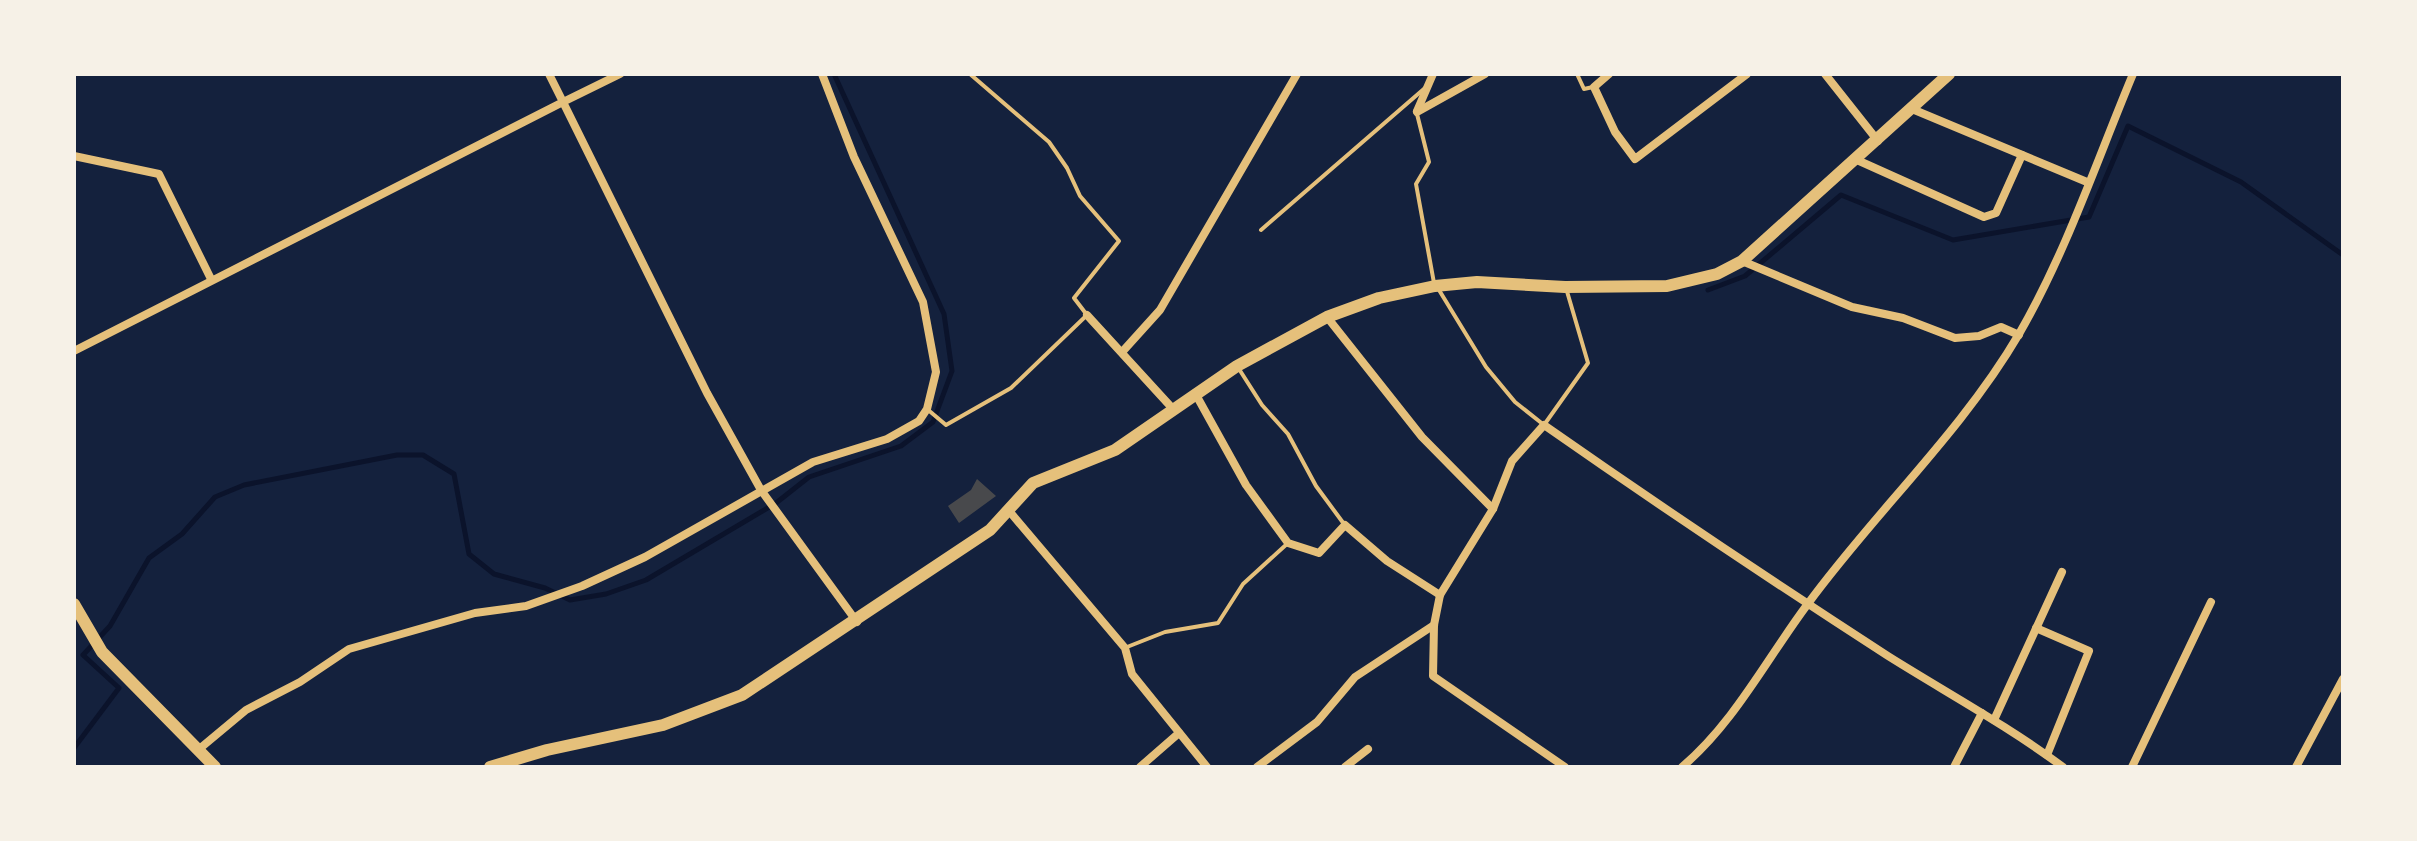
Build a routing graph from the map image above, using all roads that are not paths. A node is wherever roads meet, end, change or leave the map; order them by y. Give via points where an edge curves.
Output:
1 (549, 74) edge
2 (620, 74) edge
3 (822, 74) edge
4 (970, 74) edge
5 (1297, 74) edge
6 (1433, 74) edge
7 (1485, 74) edge
8 (1577, 74) edge
9 (1609, 74) edge
10 (1747, 74) edge
11 (1825, 74) edge
12 (1949, 74) edge
13 (2133, 74) edge
14 (1428, 86) junction
15 (1594, 87) junction
16 (563, 102) junction
17 (1912, 109) junction
18 (1417, 112) junction
19 (1878, 142) junction
20 (2022, 155) junction
21 (74, 156) edge
22 (1857, 160) junction
23 (2087, 182) junction
24 (1261, 230) dead end
25 (1742, 261) junction
26 (211, 279) junction
27 (1435, 286) junction
28 (1565, 287) junction
29 (1087, 315) junction
30 (1327, 317) junction
31 (2019, 335) junction
32 (74, 351) edge
33 (1123, 351) junction
34 (1237, 366) junction
35 (1195, 393) junction
36 (927, 409) junction
37 (1173, 409) junction
38 (1544, 425) junction
39 (761, 490) junction
40 (1493, 509) junction
41 (1010, 512) junction
42 (1345, 525) junction
43 (1288, 543) junction
44 (2062, 572) dead end
45 (1440, 595) junction
46 (2211, 602) dead end
47 (74, 604) edge
48 (1808, 604) junction
49 (857, 622) junction
50 (1434, 625) junction
51 (2036, 628) junction
52 (1125, 648) junction
53 (2343, 679) edge
54 (1982, 713) junction
55 (1994, 720) junction
56 (1179, 733) junction
57 (1368, 749) dead end
58 (198, 750) junction
59 (2047, 755) junction
60 (215, 767) edge
61 (490, 767) edge
62 (1140, 767) edge
63 (1207, 767) edge
64 (1257, 767) edge
65 (1345, 767) edge
66 (1565, 767) edge
67 (1682, 767) edge
68 (1954, 767) edge
69 (2063, 767) edge
70 (2132, 767) edge
71 (2296, 767) edge

1 - 16 street
2 - 16 street
3 - 36 street via 854,157 923,302 936,372
4 - 29 lane via 1049,142 1080,196 1119,241 1074,298
5 - 33 street via 1160,310
6 - 14 street
7 - 18 street
8 - 15 lane via 1584,89
9 - 15 street
10 - 15 street via 1635,159 1615,132
11 - 19 street
12 - 17 main road
13 - 23 street
14 - 18 street
14 - 24 lane
16 - 26 street
16 - 39 street via 707,393
17 - 19 main road
17 - 20 street
18 - 27 lane via 1429,162 1416,184
19 - 22 main road
20 - 22 street via 1996,213 1984,217
20 - 23 street
21 - 26 street via 159,174
22 - 25 main road
23 - 31 street
25 - 28 main road via 1717,274 1667,286
25 - 31 street via 1852,307 1903,318 1955,338 2001,327
26 - 32 street
27 - 28 main road via 1477,282
27 - 30 main road
27 - 38 lane via 1486,367 1515,402
28 - 38 lane via 1588,363
29 - 33 street
29 - 36 lane via 1011,388 946,425
30 - 34 main road
30 - 40 street via 1422,437
31 - 48 street via 1968,408
33 - 37 street
34 - 35 main road
34 - 42 lane
35 - 37 main road
35 - 43 street via 1246,485
36 - 39 street via 919,421 887,439 813,462
37 - 41 main road via 1115,450 1033,483
38 - 40 street via 1512,461
38 - 48 street
39 - 49 street
39 - 58 street via 645,557 582,586 526,606 475,613 349,649 246,710
40 - 45 street
41 - 49 main road
41 - 52 street
42 - 43 street via 1319,553
42 - 45 street
43 - 52 lane via 1243,584 1218,623 1165,632
44 - 51 street
45 - 50 street
46 - 70 street
47 - 58 main road via 102,652
48 - 54 street
48 - 67 street via 1711,742
49 - 61 main road via 777,675 706,710
50 - 64 street via 1355,677 1317,722
50 - 66 street via 1433,676 1439,683
51 - 55 street
51 - 59 street via 2089,651
52 - 56 street via 1132,674
53 - 71 street
54 - 55 street
54 - 68 street
55 - 59 street
56 - 62 street
56 - 63 street
57 - 65 street
58 - 60 main road
59 - 69 street

